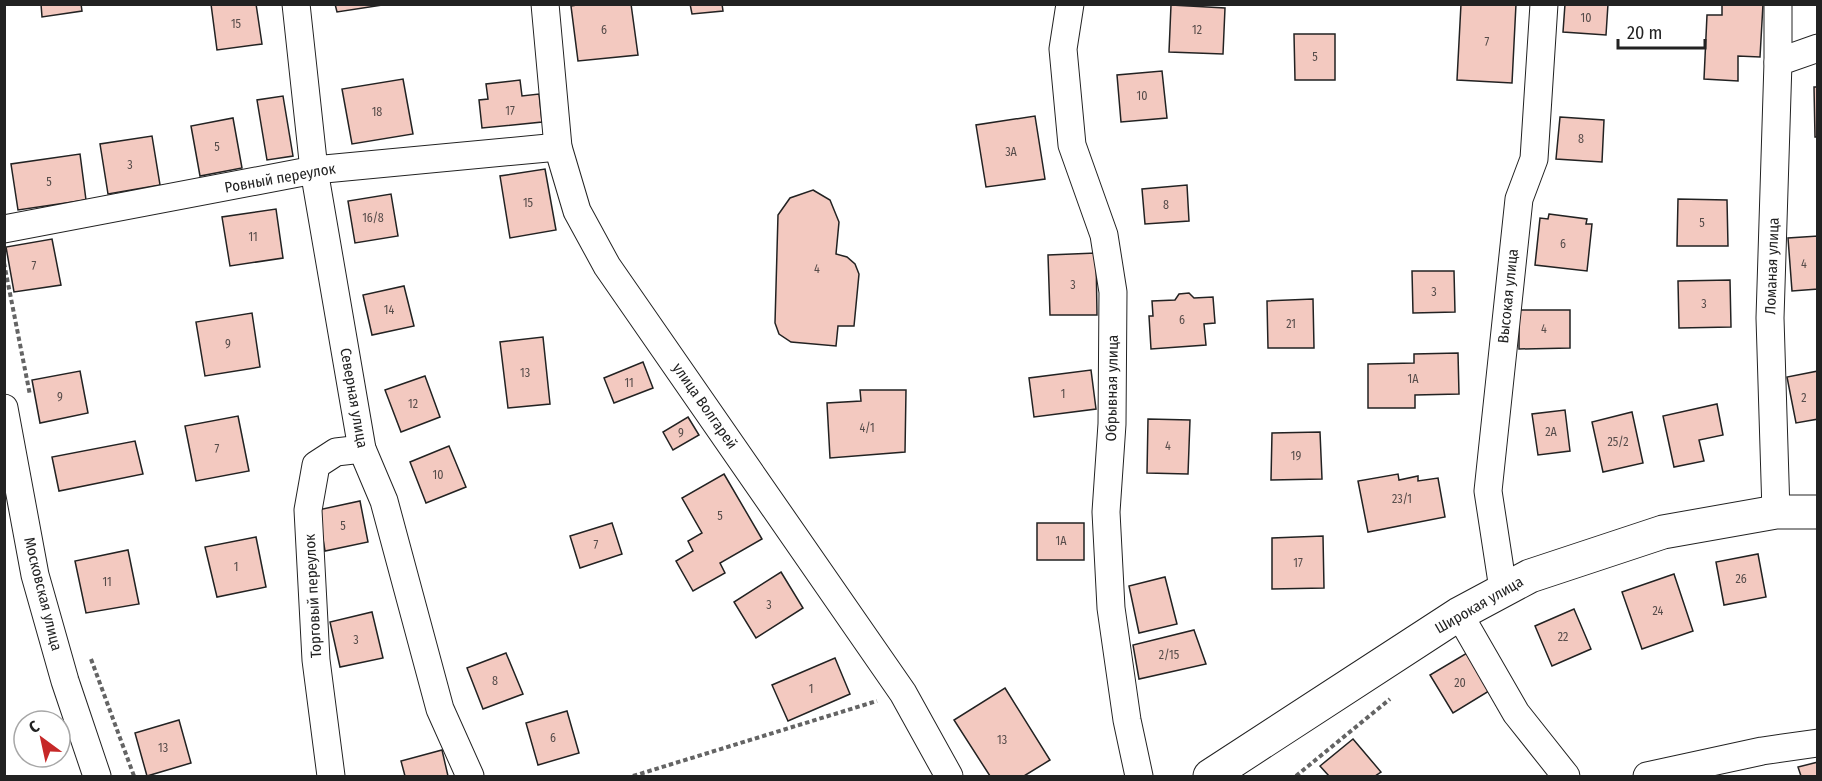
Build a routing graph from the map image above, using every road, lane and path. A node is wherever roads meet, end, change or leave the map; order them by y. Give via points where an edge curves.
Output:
1 (296, 4) edge
2 (545, 4) edge
3 (1070, 4) edge
4 (1544, 4) edge
5 (1778, 4) edge
6 (1818, 48) edge
7 (1778, 62) junction
8 (558, 147) junction
9 (314, 170) junction
10 (4, 229) edge
11 (4, 263) edge
12 (31, 400) dead end
13 (4, 408) edge
14 (362, 449) junction
15 (1776, 512) junction
16 (1818, 512) edge
17 (1503, 589) junction
18 (1459, 615) junction
19 (87, 649) dead end
20 (903, 693) junction
21 (1394, 697) dead end
22 (1818, 743) edge
23 (97, 777) edge
24 (134, 777) edge
25 (331, 777) edge
26 (470, 777) edge
27 (633, 777) edge
28 (949, 777) edge
29 (1139, 777) edge
30 (1210, 777) edge
31 (1296, 777) edge
32 (1566, 777) edge
33 (1647, 777) edge

1 - 9 street, Северная улица
2 - 8 street, улица Волгарей
3 - 29 street, Обрывная улица via 1063,49 1072,145 1104,235 1113,292 1112,424 1106,512 1111,608
4 - 17 street, Высокая улица via 1534,159 1519,199 1488,491
5 - 7 street, Ломаная улица
6 - 7 street
7 - 15 street, Ломаная улица via 1770,318
8 - 9 street, Ровный переулок
8 - 20 street, улица Волгарей via 577,211 607,266
9 - 10 street, Ровный переулок
9 - 14 street, Северная улица
11 - 12 path
13 - 23 street, Московская улица via 35,575
14 - 25 street, Торговый переулок via 336,452 316,465 308,510 316,660
14 - 26 street, Северная улица via 384,501 440,709
15 - 16 street, Широкая улица
15 - 17 street, Широкая улица via 1663,532 1530,576
17 - 18 street, Широкая улица
18 - 30 street, Широкая улица
18 - 32 street via 1516,713
19 - 24 path
20 - 27 path
20 - 28 street, улица Волгарей
21 - 31 path
22 - 33 street via 1762,751

